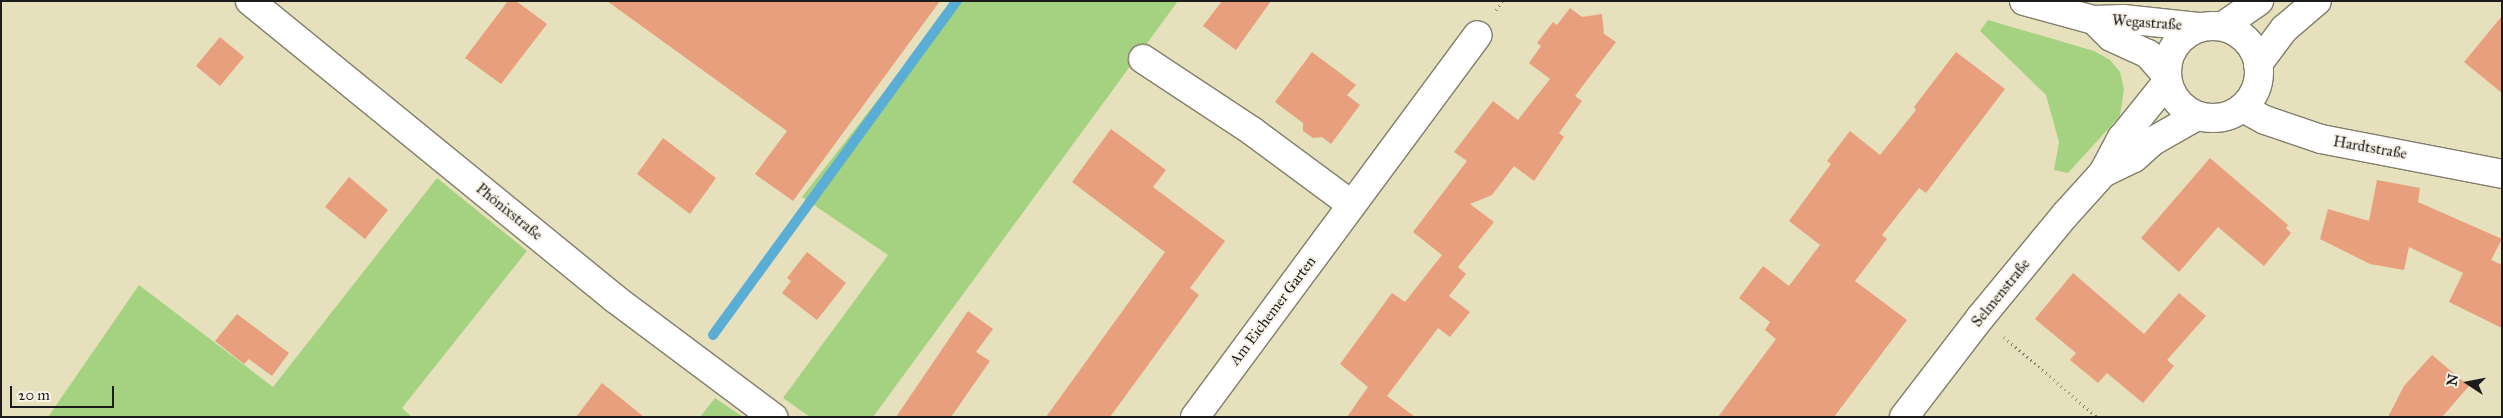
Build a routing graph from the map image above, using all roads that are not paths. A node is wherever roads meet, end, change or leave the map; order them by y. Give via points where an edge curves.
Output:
1 (250, 1) edge
2 (2024, 1) edge
3 (2260, 1) edge
4 (2317, 1) edge
5 (2094, 20) junction
6 (2211, 27) junction
7 (1478, 35) dead end
8 (1142, 59) dead end
9 (2258, 64) junction
10 (2167, 79) junction
11 (2243, 108) junction
12 (2197, 116) junction
13 (2103, 173) junction
14 (2502, 174) edge
15 (1352, 205) junction
16 (773, 417) edge
17 (1194, 417) edge
18 (1904, 417) edge

1 - 16 street, Phönixstraße via 614,298
2 - 5 street, Wegastraße
3 - 6 street
4 - 9 street via 2284,30
5 - 6 street, Wegastraße via 2123,19
5 - 10 street, Wegastraße via 2111,37 2148,54
6 - 9 street via 2245,38 2255,52
6 - 10 street via 2188,32 2175,44 2167,65
7 - 15 street, Am Eichemer Garten
8 - 15 street via 1252,130
9 - 11 street via 2257,88
10 - 12 street via 2180,104
10 - 13 street, Selmenstraße via 2122,138
11 - 12 street via 2221,118
11 - 14 street, Hardtstraße via 2280,126 2321,139
12 - 13 street, Selmenstraße via 2153,141 2134,158
13 - 18 street, Selmenstraße via 1980,318
15 - 17 street, Am Eichemer Garten

